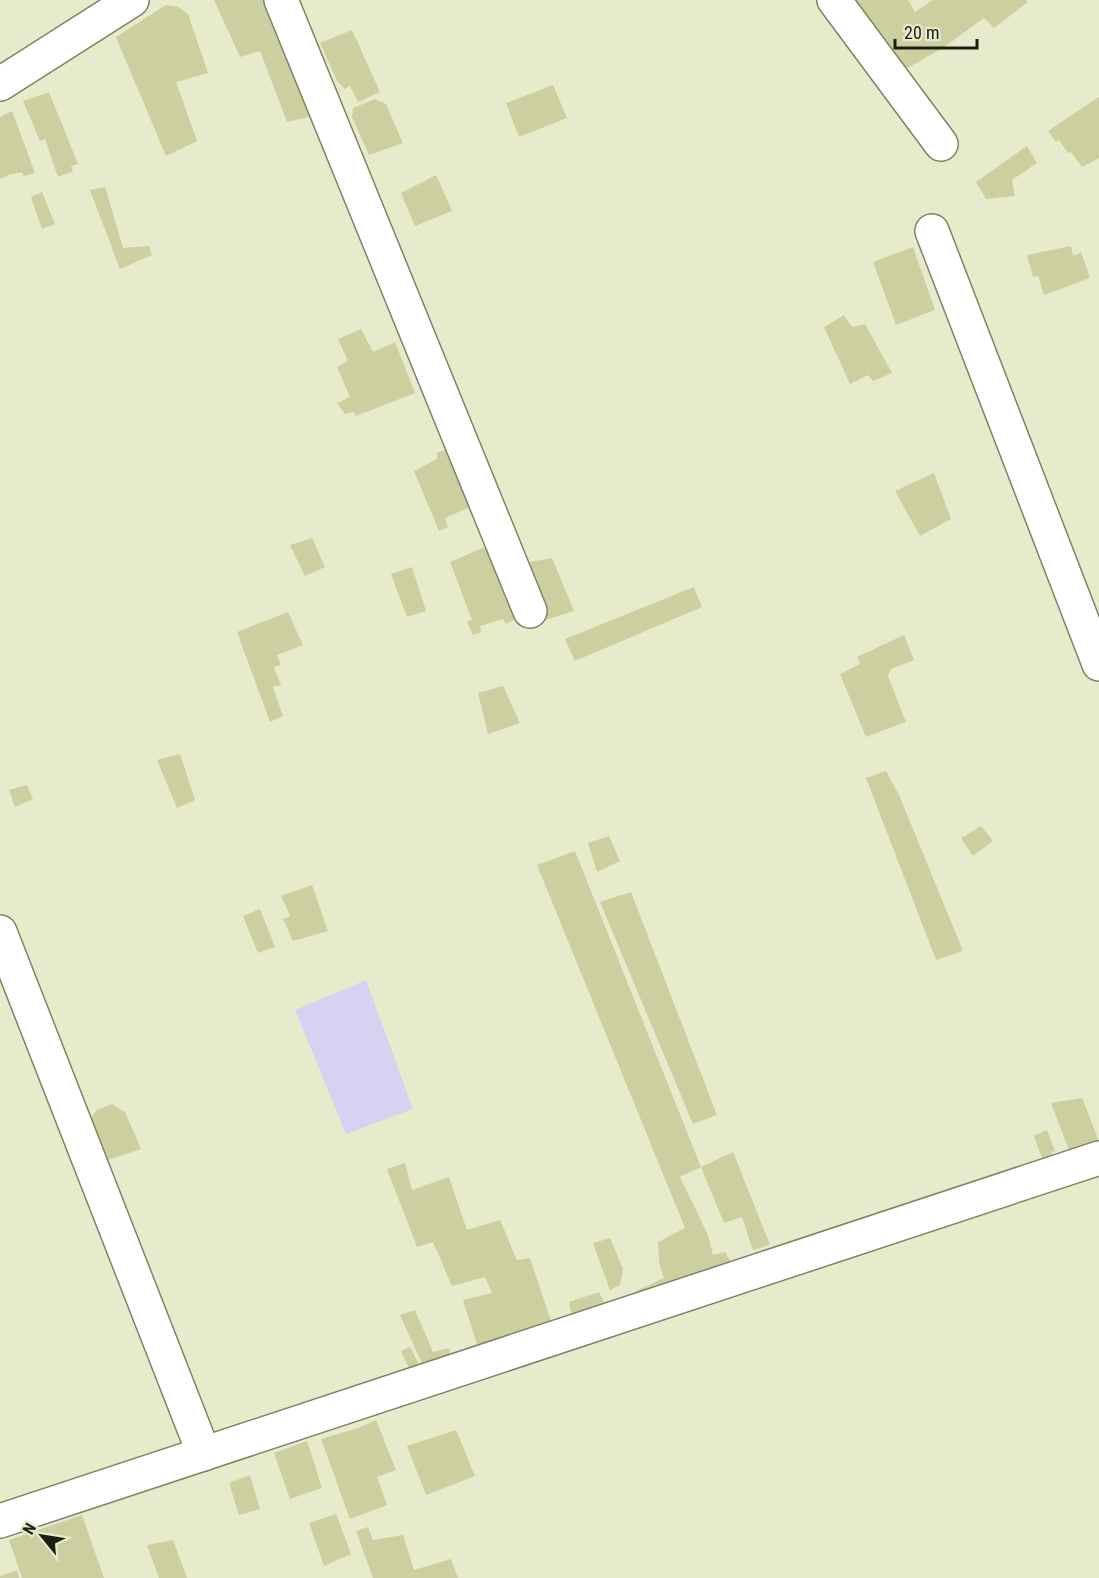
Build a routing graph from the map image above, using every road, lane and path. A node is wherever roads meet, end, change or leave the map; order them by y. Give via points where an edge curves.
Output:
1 (132, 0) edge
2 (281, 0) edge
3 (834, 0) edge
4 (0, 84) edge
5 (941, 144) dead end
6 (932, 231) dead end
7 (530, 612) dead end
8 (1099, 664) edge
9 (0, 932) edge
10 (1099, 1158) edge
11 (204, 1454) junction
12 (0, 1521) edge

1 - 4 street
2 - 7 street
3 - 5 street
6 - 8 street
9 - 11 street
10 - 11 street
11 - 12 street

